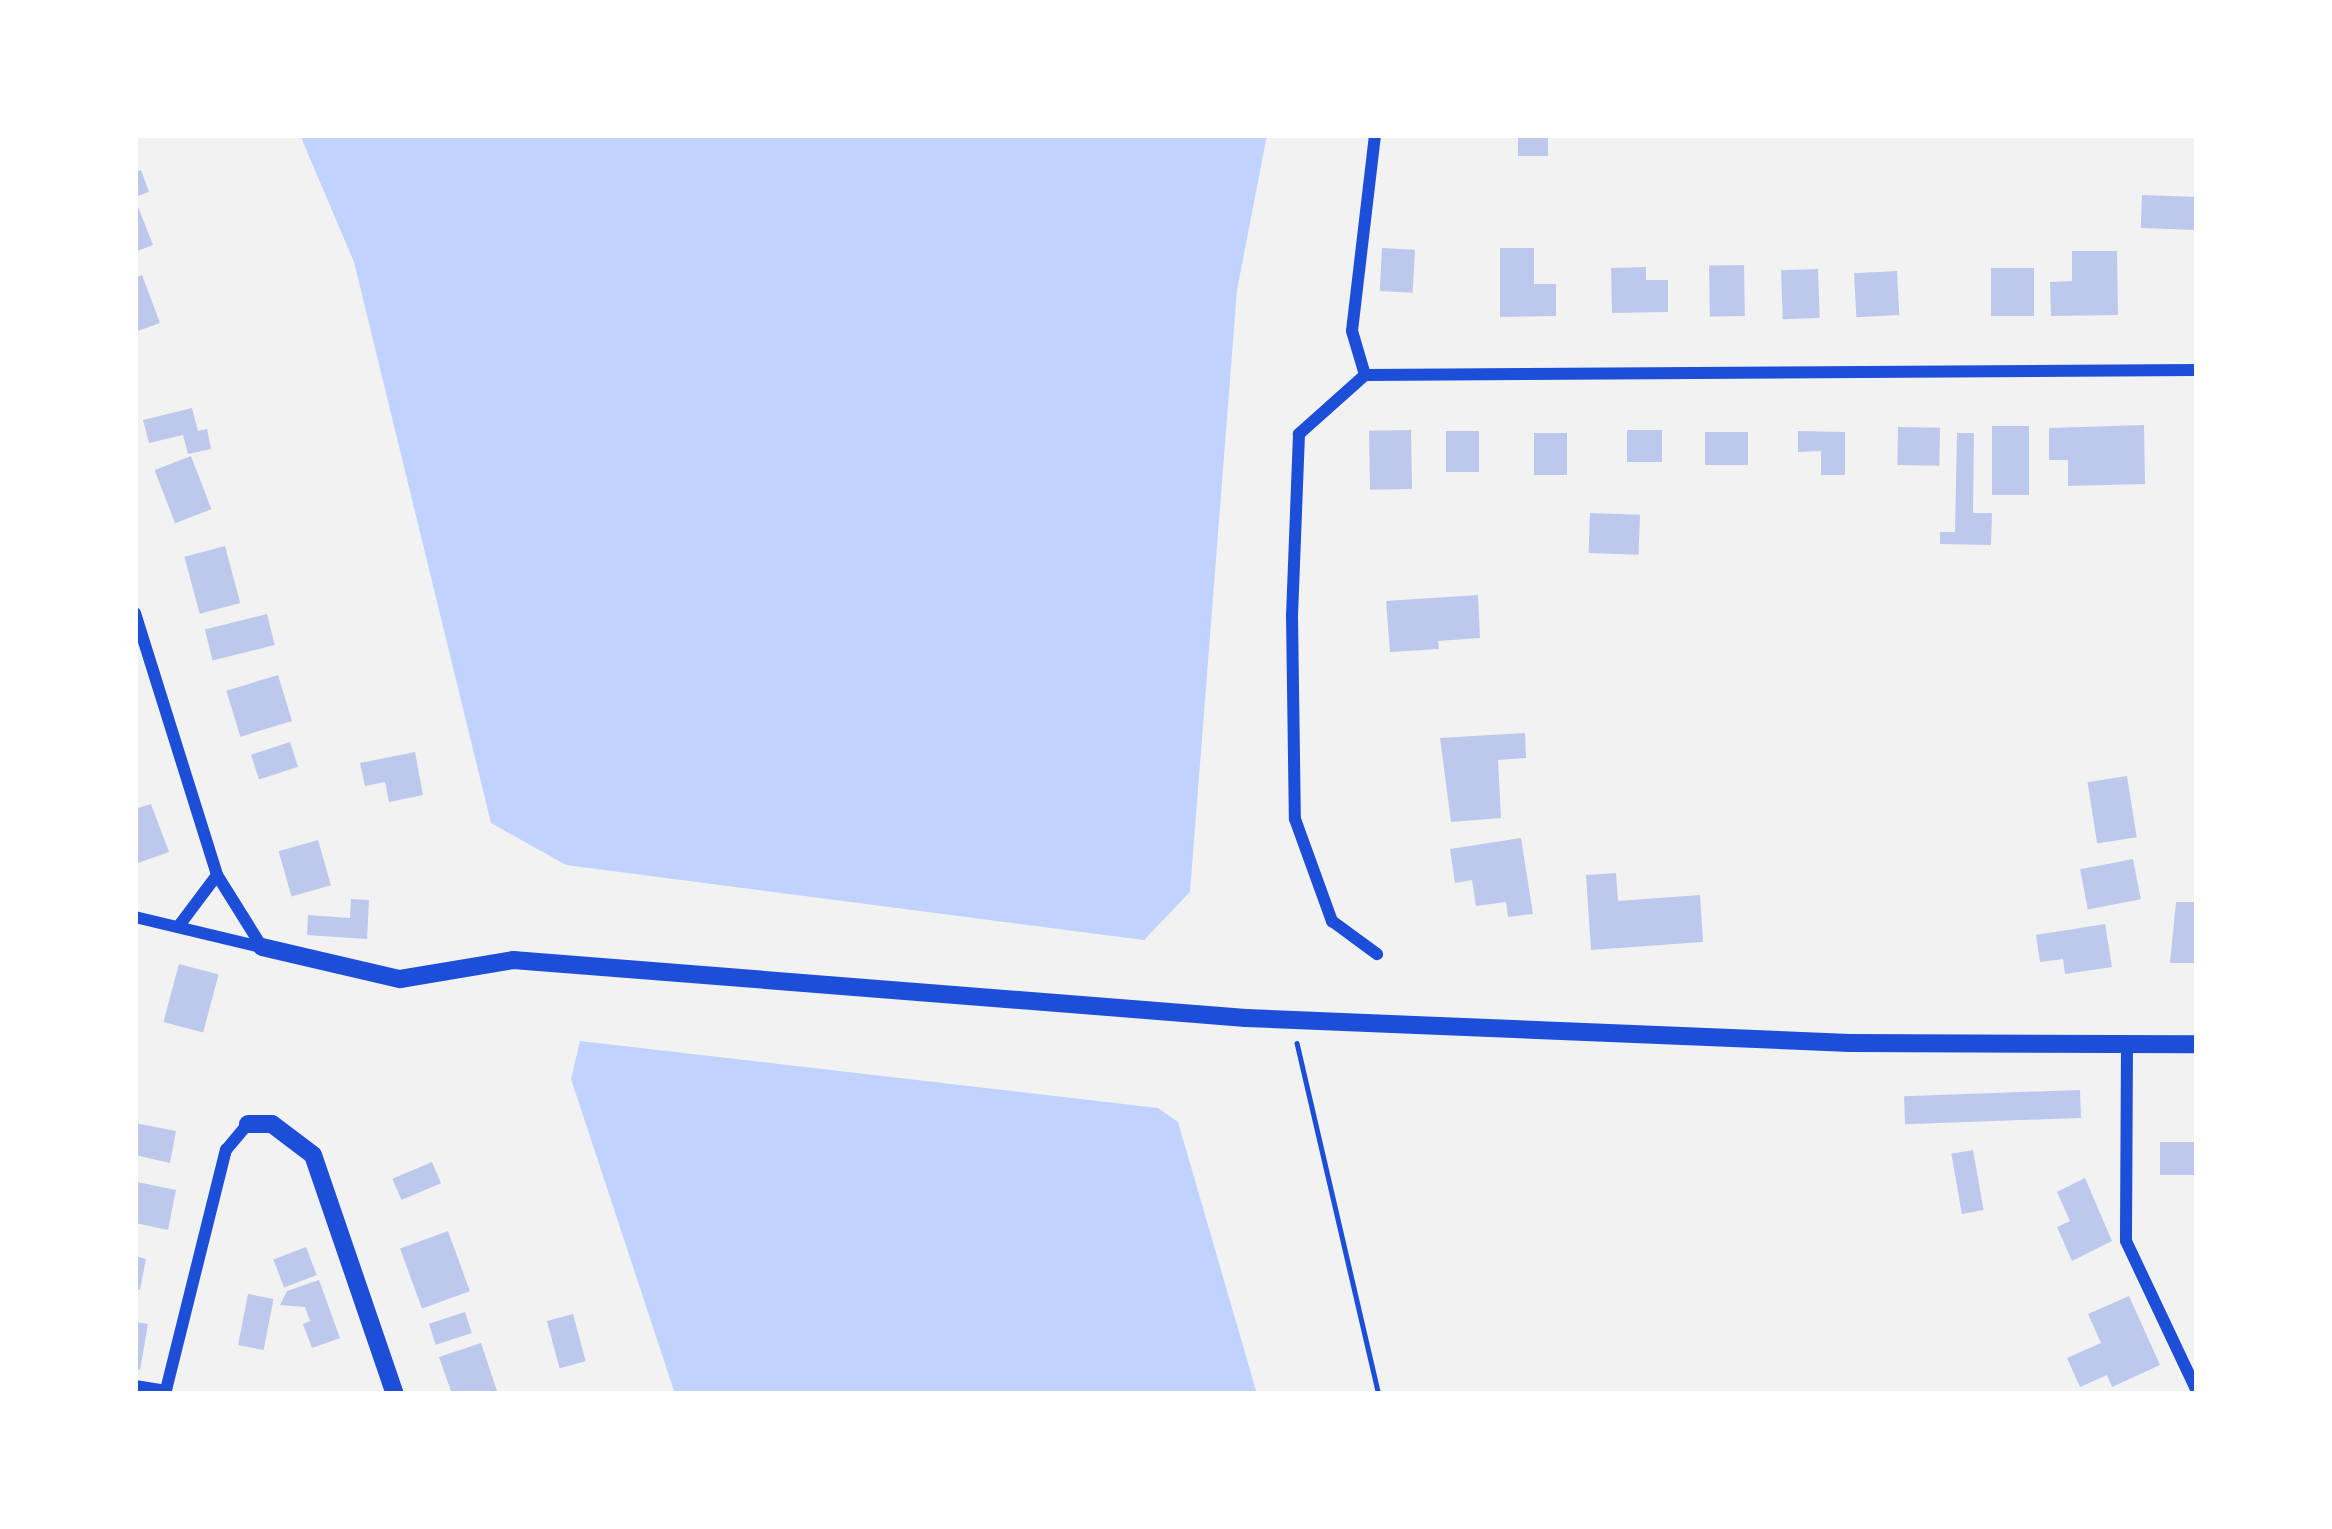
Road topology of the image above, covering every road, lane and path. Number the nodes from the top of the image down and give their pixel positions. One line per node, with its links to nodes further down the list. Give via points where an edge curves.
1 (1375, 135): 3 (street, via 1352,331)
2 (2197, 370): 3 (street)
3 (1365, 375): 9 (street, via 1299,434 1294,819 1332,921)
4 (135, 614): 5 (street)
5 (217, 875): 7 (street); 8 (street)
6 (135, 917): 7 (street)
7 (178, 927): 8 (street)
8 (262, 947): 10 (street, via 400,979 513,960)
9 (1377, 954)
10 (1292, 1020): 11 (street, via 1849,1043); 18 (path)
11 (2127, 1044): 12 (street); 15 (street, via 2126,1240)
12 (2197, 1044)
13 (248, 1124): 16 (street, via 226,1150); 17 (street, via 272,1124 313,1155)
14 (135, 1386): 16 (street)
15 (2197, 1391)
16 (165, 1393)
17 (395, 1394)
18 (1379, 1394)

